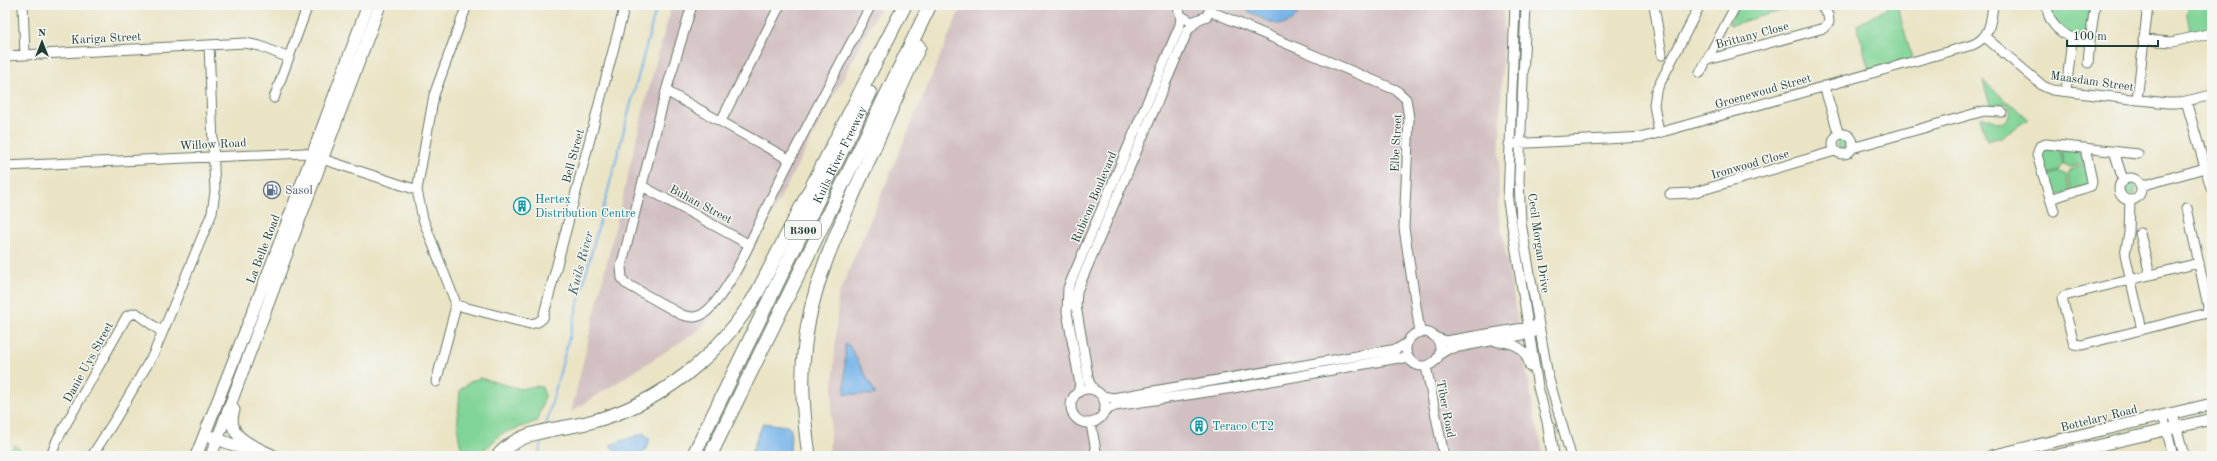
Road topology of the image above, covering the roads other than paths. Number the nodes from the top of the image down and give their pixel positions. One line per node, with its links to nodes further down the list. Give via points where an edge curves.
1 (23, 5): 36 (street)
2 (308, 5): 39 (street)
3 (368, 5): 60 (main road, La Belle Road)
4 (380, 5): 63 (main road, La Belle Road)
5 (467, 5): 71 (street, via 434,95)
6 (625, 5): 82 (street, Bell Street, via 543,318 530,324)
7 (692, 5): 44 (street)
8 (780, 5): 51 (street)
9 (872, 5): 64 (street)
10 (905, 5): 115 (highway, via 771,268 746,312 708,357 669,387 625,410 518,439)
11 (913, 5): 116 (highway, Kuils River Freeway / R300)
12 (930, 5): 117 (highway, Kuils River Freeway / R300)
13 (937, 5): 118 (highway, via 838,229 819,278 809,319 803,362 803,400)
14 (1176, 5): 27 (street)
15 (1515, 5): 55 (street, Cecil Morgan Drive)
16 (1526, 5): 54 (street, Cecil Morgan Drive)
17 (1654, 5): 28 (street)
18 (1661, 5): 28 (street)
19 (1700, 5): 52 (street, via 1656,91 1654,105)
20 (1736, 5): 40 (street, Brittany Close)
21 (1821, 5): 40 (street, Brittany Close, via 1829,19 1824,28)
22 (1993, 5): 31 (street, via 1991,23)
23 (2048, 5): 32 (street, via 2048,16 2052,23)
24 (2094, 5): 34 (street)
25 (2148, 5): 33 (street)
26 (1210, 8): 29 (street, Rubicon Boulevard, via 1203,20); 87 (street, Elbe Street, via 1396,90 1406,99 1409,118 1404,235)
27 (1181, 16): 29 (street); 97 (street, Rubicon Boulevard, via 1179,28 1068,288 1068,312 1080,384)
28 (1656, 17): 37 (street)
29 (1196, 22): 96 (street, Rubicon Boulevard, via 1188,30 1076,291 1076,306 1089,382)
30 (2212, 33): 33 (street, via 2172,42)
31 (1985, 37): 43 (street, Groenewoud Street, via 1972,45); 45 (street, Maasdam Street, via 2043,86)
32 (2072, 39): 34 (street); 45 (street)
33 (2143, 40): 48 (street)
34 (2090, 41): 41 (street)
35 (209, 45): 36 (street, Kariga Street); 39 (street, Kariga Street, via 249,44); 62 (street)
36 (25, 55): 38 (street, Kariga Street)
37 (1662, 55)
38 (5, 56)
39 (289, 58): 47 (street)
40 (1707, 60): 42 (street, Brittany Close)
41 (2088, 63)
42 (1700, 73)
43 (1824, 86): 52 (street, Groenewoud Street); 53 (street)
44 (666, 91): 51 (street); 68 (street)
45 (2066, 92): 48 (street, Maasdam Street)
46 (2212, 95): 49 (street, Maasdam Street)
47 (274, 98)
48 (2137, 100): 49 (street, Maasdam Street, via 2166,103)
49 (2186, 101): 66 (street)
50 (2002, 112): 56 (street, via 1984,111)
51 (721, 121): 64 (street)
52 (1659, 133): 54 (street, Groenewoud Street, via 1627,139)
53 (1839, 135): 56 (street, via 1848,136 1852,141); 58 (street, via 1832,142)
54 (1520, 143): 55 (street, Groenewoud Street); 83 (street, Cecil Morgan Drive, via 1521,224)
55 (1509, 144): 84 (street, Cecil Morgan Drive, via 1508,201)
56 (1852, 148): 58 (street, via 1844,154)
57 (2085, 148): 59 (street); 73 (street, via 2091,186); 73 (street, via 2046,144 2040,146 2037,155)
58 (1835, 151): 72 (street, Ironwood Close, via 1692,193)
59 (2116, 152): 61 (street); 67 (street)
60 (313, 154): 62 (street, Willow Road, via 268,153); 63 (street, Willow Road); 107 (main road, La Belle Road)
61 (2138, 154)
62 (214, 157): 65 (street, Willow Road); 86 (street, via 215,192 212,213)
63 (324, 158): 71 (street, Willow Road); 88 (main road, La Belle Road)
64 (790, 160): 78 (street)
65 (5, 166)
66 (2205, 168): 69 (street); 70 (street)
67 (2125, 179): 69 (street, via 2137,180); 74 (street, via 2119,191 2123,197)
68 (642, 186): 78 (street, Buhan Street); 78 (street, via 621,267 622,278 682,315 696,317 708,310 725,289)
69 (2141, 186): 74 (street, via 2140,194)
70 (2211, 188)
71 (417, 190): 82 (street, via 423,219 454,294)
72 (1670, 194)
73 (2050, 199): 76 (street)
74 (2130, 200): 81 (street, via 2130,233 2124,248)
75 (2187, 208): 79 (street)
76 (2054, 211)
77 (2140, 234): 80 (street)
78 (748, 244)
79 (2199, 263): 80 (street); 85 (street, via 2208,306 2207,314)
80 (2150, 275): 81 (street)
81 (2130, 279): 85 (street); 85 (street, via 2068,294 2062,299 2063,309 2072,341 2076,345)
82 (456, 305): 95 (street)
83 (1539, 328): 84 (street); 123 (street, Cecil Morgan Drive, via 1550,388)
84 (1528, 330): 89 (street, via 1446,341); 90 (street); 99 (street, Cecil Morgan Drive)
85 (2142, 330)
86 (162, 332): 109 (street, Danie Uys Street, via 136,314 127,316); 110 (street, via 154,353)
87 (1420, 332): 89 (street, via 1432,334); 91 (street)
88 (257, 337): 108 (main road, La Belle Road); 114 (main road, via 252,361 232,414 232,423 242,440)
89 (1437, 338): 92 (street, via 1440,343)
90 (1487, 342): 92 (street, via 1446,349); 99 (street, via 1510,343 1523,350)
91 (1407, 343): 93 (street); 98 (street, via 1397,349 1113,398)
92 (1440, 354): 94 (street, via 1433,363)
93 (1409, 359): 94 (street, via 1417,365); 101 (street, via 1398,358 1115,406)
94 (1426, 366): 120 (street, Tiber Road)
95 (436, 382)
96 (1094, 390): 97 (street); 98 (street)
97 (1078, 393): 104 (street, via 1071,404 1073,414 1080,422)
98 (1102, 396): 101 (street, via 1106,404)
99 (1541, 399): 105 (street, Cecil Morgan Drive)
100 (2212, 404): 102 (main road, Bottelary Road)
101 (1105, 412): 104 (street, via 1099,420)
102 (2168, 414): 106 (street); 124 (main road, Bottelary Road)
103 (2212, 419): 106 (main road)
104 (1091, 424): 119 (street)
105 (1549, 427): 121 (main road); 122 (street, Cecil Morgan Drive)
106 (2172, 429): 125 (main road); 126 (street); 127 (street)
107 (203, 438): 108 (main road); 111 (main road, La Belle Road)
108 (215, 447): 112 (main road); 113 (main road)
109 (51, 456)
110 (92, 456)
111 (196, 456)
112 (240, 456)
113 (262, 456)
114 (274, 456)
115 (498, 456)
116 (693, 456)
117 (710, 456)
118 (809, 456)
119 (1097, 456)
120 (1444, 456)
121 (1553, 456)
122 (1557, 456)
123 (1571, 456)
124 (1991, 456)
125 (2054, 456)
126 (2173, 456)
127 (2184, 456)

